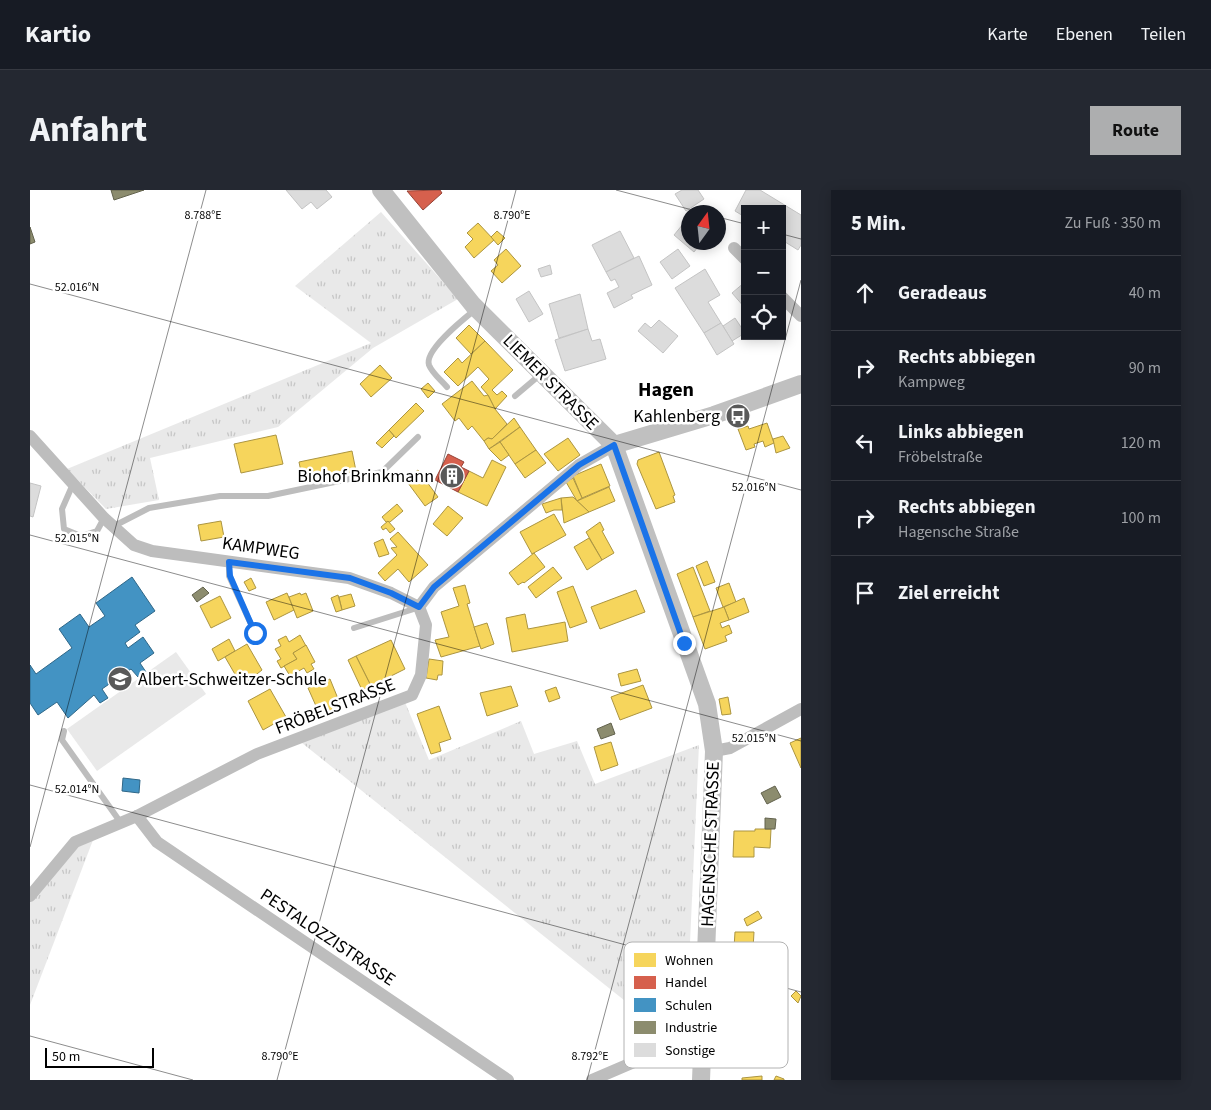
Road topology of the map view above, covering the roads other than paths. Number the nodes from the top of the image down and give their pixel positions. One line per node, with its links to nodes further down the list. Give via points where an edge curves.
1 (381, 190): 5 (street, LIEMER STRASSE)
2 (734, 248): 3 (street)
3 (741, 255)
4 (786, 301): 6 (street)
5 (477, 308): 7 (street, LIEMER STRASSE); 9 (lane, via 436,346 429,357 430,366)
6 (801, 316)
7 (542, 373): 10 (lane); 13 (street, LIEMER STRASSE)
8 (801, 384): 13 (street, LIEMER STRASSE)
9 (447, 386)
10 (515, 396)
11 (30, 436): 14 (street, KAMPWEG)
12 (418, 437): 15 (lane, via 382,472 268,496 220,496 149,508)
13 (614, 445): 17 (street, via 579,465 434,587); 22 (street, HAGENSCHE STRASSE, via 707,704)
14 (72, 484): 15 (street, KAMPWEG); 15 (lane, via 62,509 64,529 80,536)
15 (109, 522): 16 (street, KAMPWEG, via 134,544 152,551)
16 (229, 562): 17 (street, KAMPWEG, via 350,578); 19 (lane, via 230,576)
17 (419, 607): 18 (lane); 23 (street, FRÖBELSTRASSE, via 426,625 420,675 412,695 257,754)
18 (354, 628)
19 (255, 633)
20 (800, 708): 22 (street, via 730,748)
21 (64, 731): 24 (lane, via 62,740)
22 (714, 751): 26 (street, HAGENSCHE STRASSE)
23 (136, 816): 24 (street, FRÖBELSTRASSE); 28 (street, PESTALOZZISTRASSE, via 157,842)
24 (121, 822): 25 (street, FRÖBELSTRASSE, via 75,842)
25 (30, 896)
26 (706, 942)
27 (624, 1066): 29 (street)
28 (508, 1080)
29 (592, 1080)

